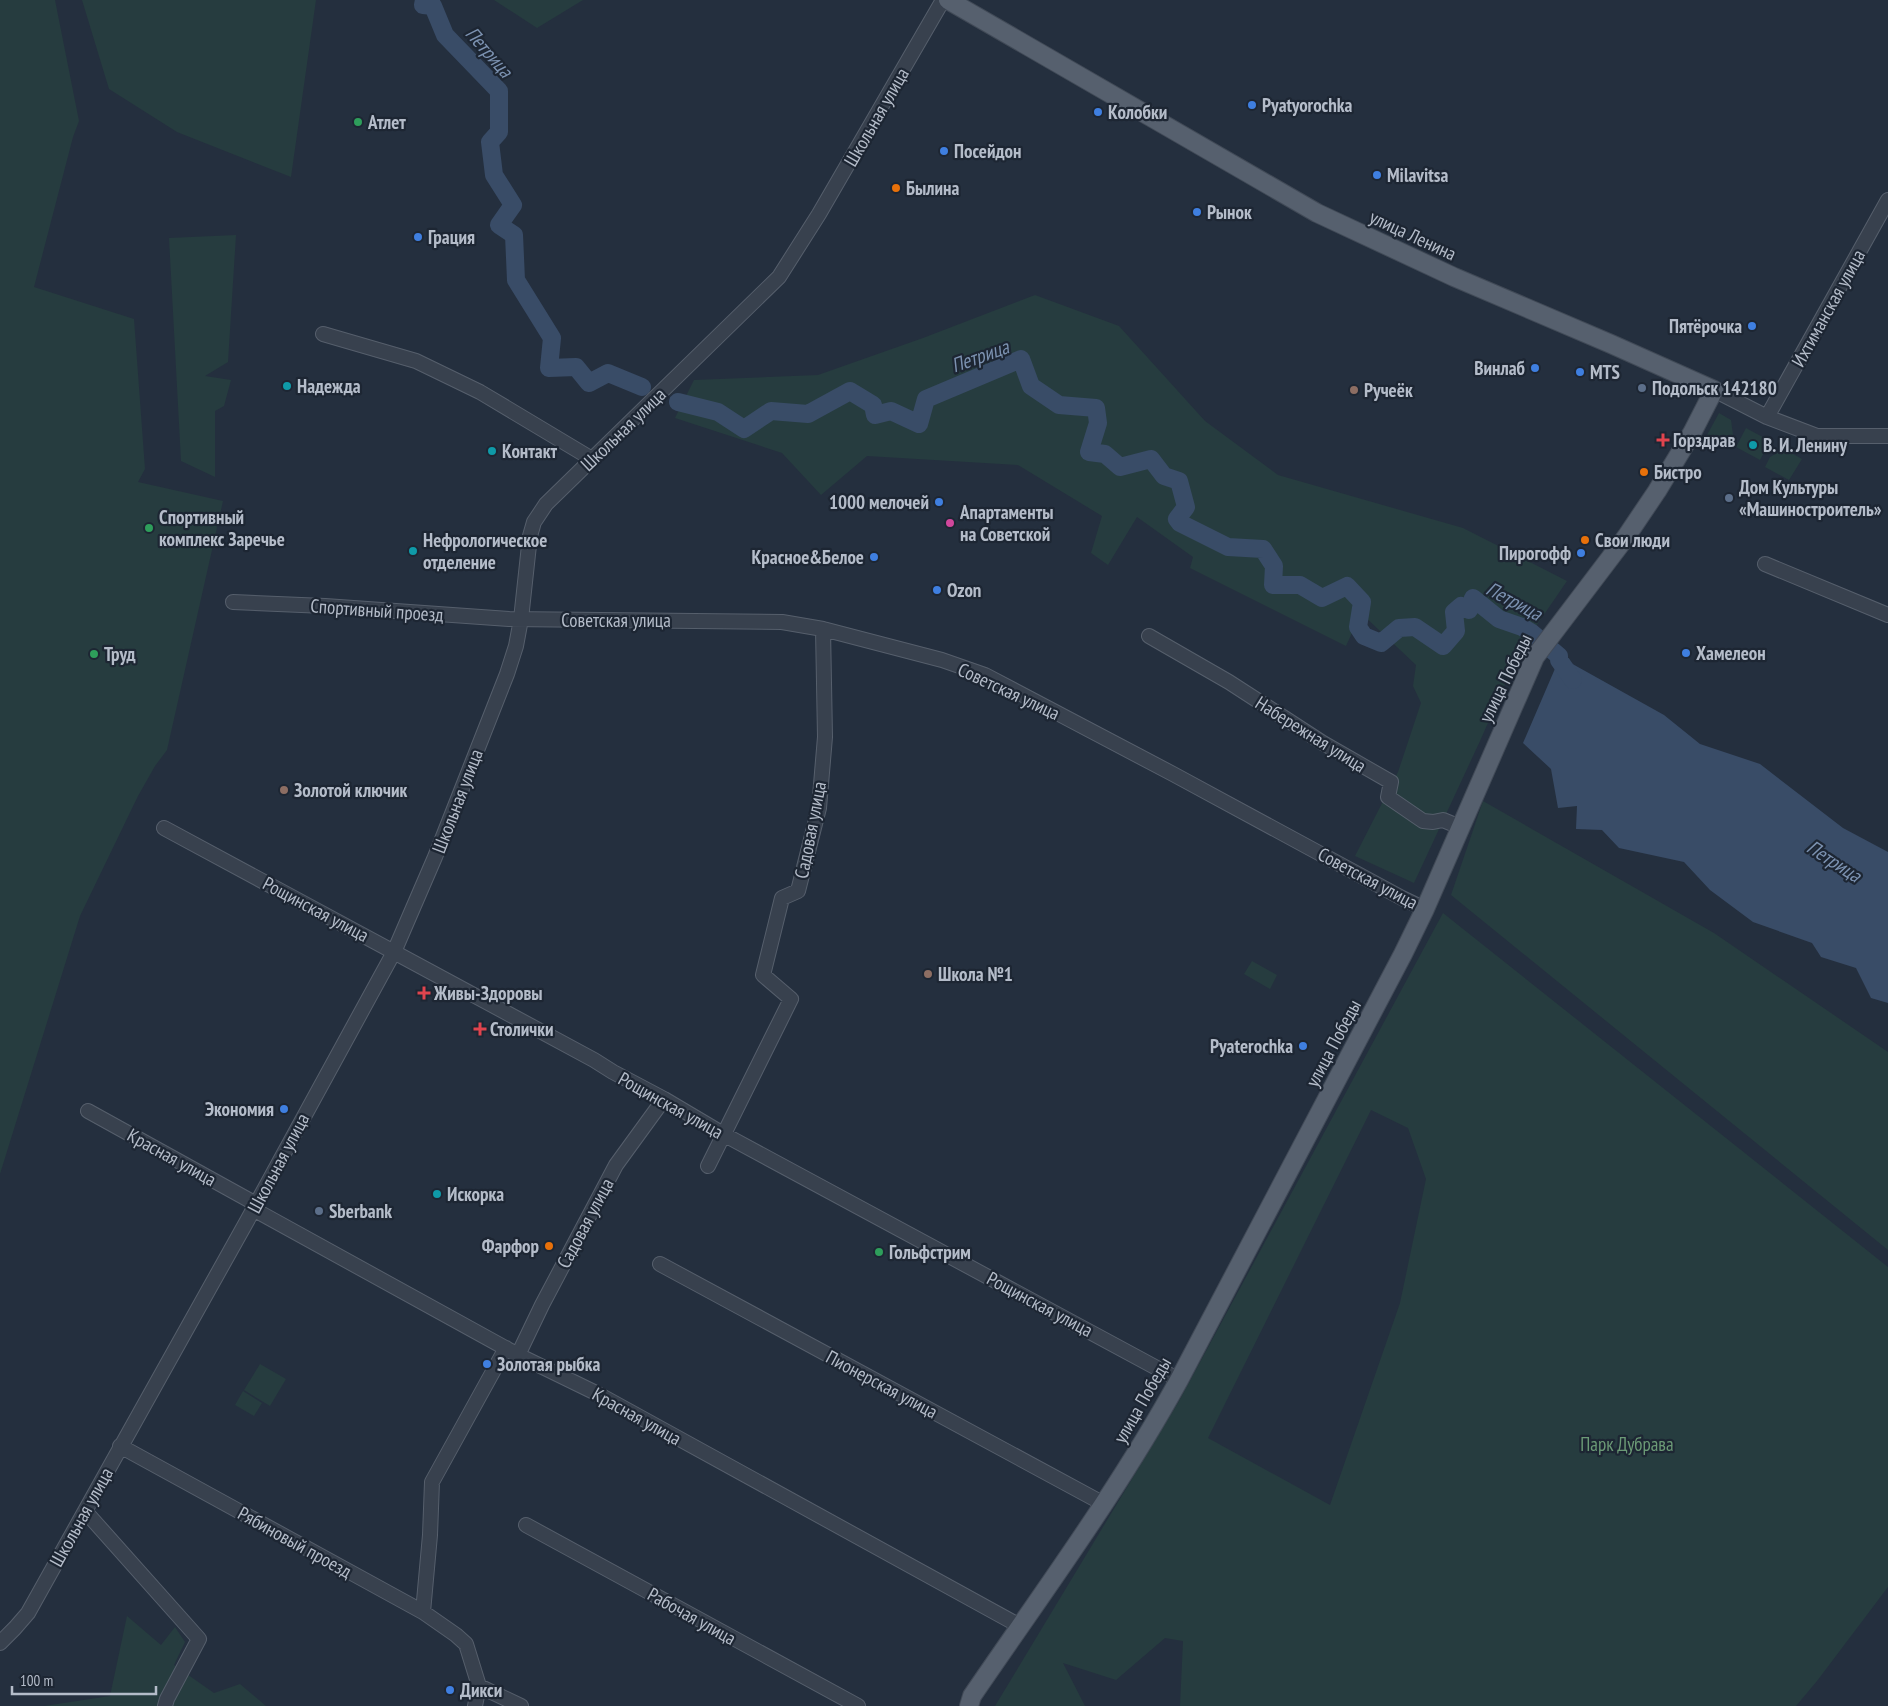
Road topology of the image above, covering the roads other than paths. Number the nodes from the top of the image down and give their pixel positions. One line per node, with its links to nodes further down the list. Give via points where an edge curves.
1 (943, 0): 8 (street, Школьная улица, via 779,277)
2 (948, 0): 5 (main road, улица Ленина, via 1317,213 1454,277)
3 (1888, 200): 6 (street, Ихтиманская улица)
4 (323, 334): 8 (street, via 416,361 480,392)
5 (1714, 390): 6 (street, улица Ленина); 15 (main road, улица Победы, via 1652,499 1535,657)
6 (1767, 417): 7 (street, улица Ленина, via 1816,436)
7 (1888, 436)
8 (592, 459): 12 (street, Школьная улица, via 546,504 534,522)
9 (1765, 564): 11 (street)
10 (233, 602): 12 (street, Спортивный проезд)
11 (1888, 615)
12 (521, 620): 13 (street, Советская улица, via 782,622); 18 (street, Школьная улица, via 507,674)
13 (823, 629): 17 (street, Советская улица, via 942,660 985,675); 21 (street, Садовая улица, via 826,737 819,808 798,891 782,898 763,975 791,999)
14 (1149, 636): 15 (street, Набережная улица, via 1391,782 1388,797 1423,821 1443,820)
15 (1460, 827): 17 (main road, улица Победы)
16 (164, 828): 18 (street, Рощинская улица)
17 (1425, 909): 26 (main road, улица Победы, via 1353,1053)
18 (394, 952): 19 (street, Рощинская улица); 23 (street, Школьная улица)
19 (664, 1099): 21 (street, Рощинская улица); 25 (street, Садовая улица, via 616,1164 542,1305)
20 (88, 1111): 23 (street, Красная улица)
21 (723, 1134): 22 (street, Садовая улица); 26 (street, Рощинская улица)
22 (708, 1166)
23 (254, 1206): 25 (street, Красная улица); 27 (street, Школьная улица)
24 (660, 1264): 28 (street, Пионерская улица)
25 (512, 1352): 31 (street, Садовая улица, via 432,1482); 32 (street, Красная улица, via 596,1393)
26 (1179, 1380): 28 (main road, улица Победы)
27 (120, 1446): 29 (street, Школьная улица); 31 (street, Рябиновый проезд)
28 (1104, 1504): 32 (main road, улица Победы)
29 (85, 1511): 33 (street, Школьная улица, via 28,1612); 35 (street, via 198,1639)
30 (526, 1525): 38 (street, Рабочая улица)
31 (423, 1612): 34 (street, Рябиновый проезд, via 466,1644)
32 (1020, 1626): 39 (main road, улица Победы, via 972,1696)
33 (0, 1643)
34 (479, 1686): 36 (street); 37 (street)
35 (165, 1706)
36 (475, 1706)
37 (521, 1706)
38 (858, 1706)
39 (969, 1706)

